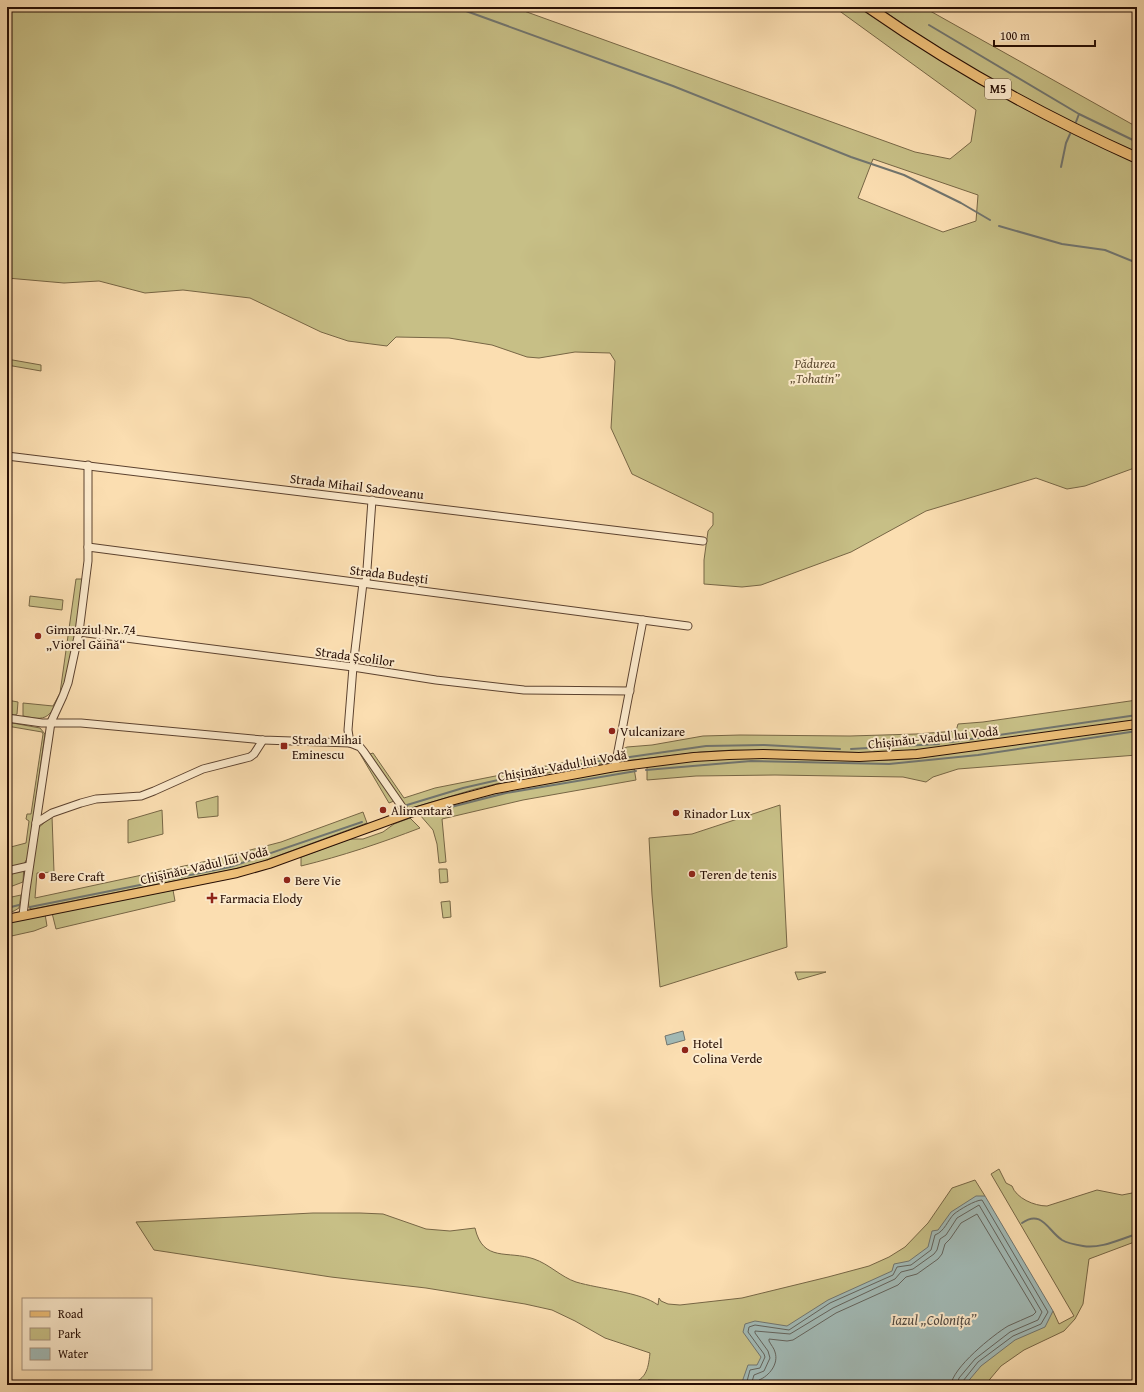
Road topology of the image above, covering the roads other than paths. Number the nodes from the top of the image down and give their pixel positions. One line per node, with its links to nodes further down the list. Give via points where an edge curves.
1 (868, 7): 2 (highway, M5, via 908,35 1000,90)
2 (1137, 158)
3 (7, 456): 4 (street, Strada Mihail Sadoveanu)
4 (88, 465): 5 (street, Strada Mihail Sadoveanu); 7 (street)
5 (372, 500): 6 (street, Strada Mihail Sadoveanu); 8 (street)
6 (703, 541)
7 (88, 546): 8 (street, Strada Budești); 11 (street)
8 (365, 583): 9 (street, Strada Budești); 12 (street)
9 (643, 620): 10 (street, Strada Budești); 13 (street)
10 (688, 626)
11 (79, 632): 12 (street, Strada Școlilor); 15 (street, via 64,696)
12 (353, 667): 13 (street, Strada Școlilor, via 524,690); 18 (street, via 348,730)
13 (630, 691): 19 (street)
14 (7, 718): 15 (street)
15 (51, 722): 17 (street); 21 (street)
16 (1137, 724): 19 (main road, Chișinău-Vadul lui Vodă, via 917,754 859,757 729,755)
17 (263, 740): 18 (street); 21 (street, via 250,757 203,769 141,796 101,798 81,803)
18 (350, 743): 20 (street, via 360,747)
19 (615, 767): 20 (main road, Chișinău-Vadul lui Vodă, via 496,789)
20 (407, 814): 24 (main road, Chișinău-Vadul lui Vodă, via 238,872)
21 (36, 823): 22 (street)
22 (29, 866): 23 (street); 24 (street)
23 (7, 871)
24 (23, 915): 25 (main road, Chișinău-Vadul lui Vodă)
25 (7, 919)

